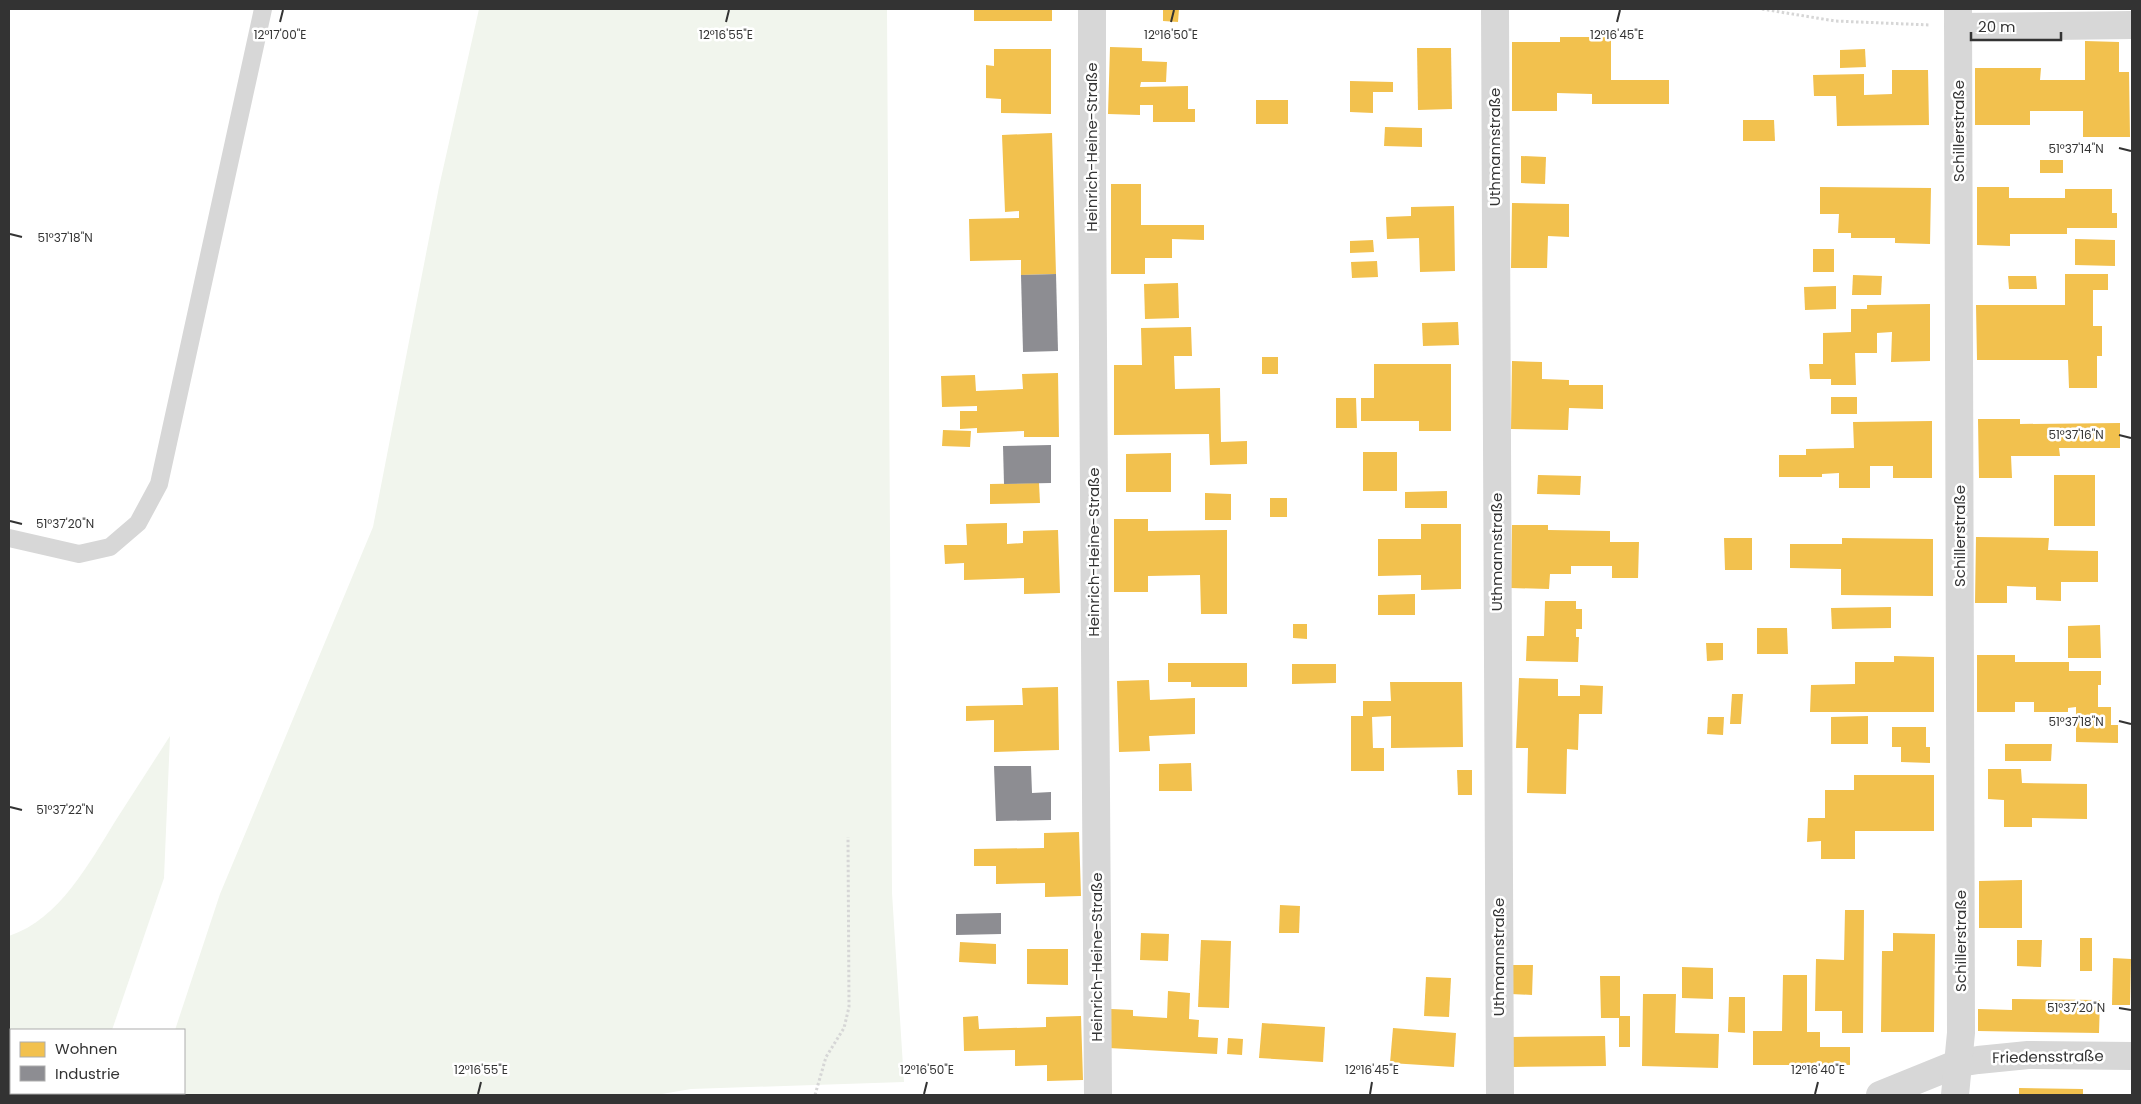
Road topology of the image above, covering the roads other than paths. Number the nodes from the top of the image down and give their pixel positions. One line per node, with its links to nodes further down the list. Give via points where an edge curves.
1 (263, 9): 6 (lane, via 159,484 138,523 110,547 78,554)
2 (1092, 9): 9 (street, Heinrich-Heine-Straße)
3 (1494, 9): 10 (street, Uthmannstraße)
4 (1958, 18): 5 (street); 8 (street, Schillerstraße)
5 (2132, 25)
6 (9, 538)
7 (2132, 1056): 8 (street, Friedensstraße, via 2002,1056)
8 (1959, 1063): 11 (street, Friedensstraße); 12 (street, Schillerstraße)
9 (1098, 1095)
10 (1500, 1095)
11 (1880, 1095)
12 (1955, 1095)

